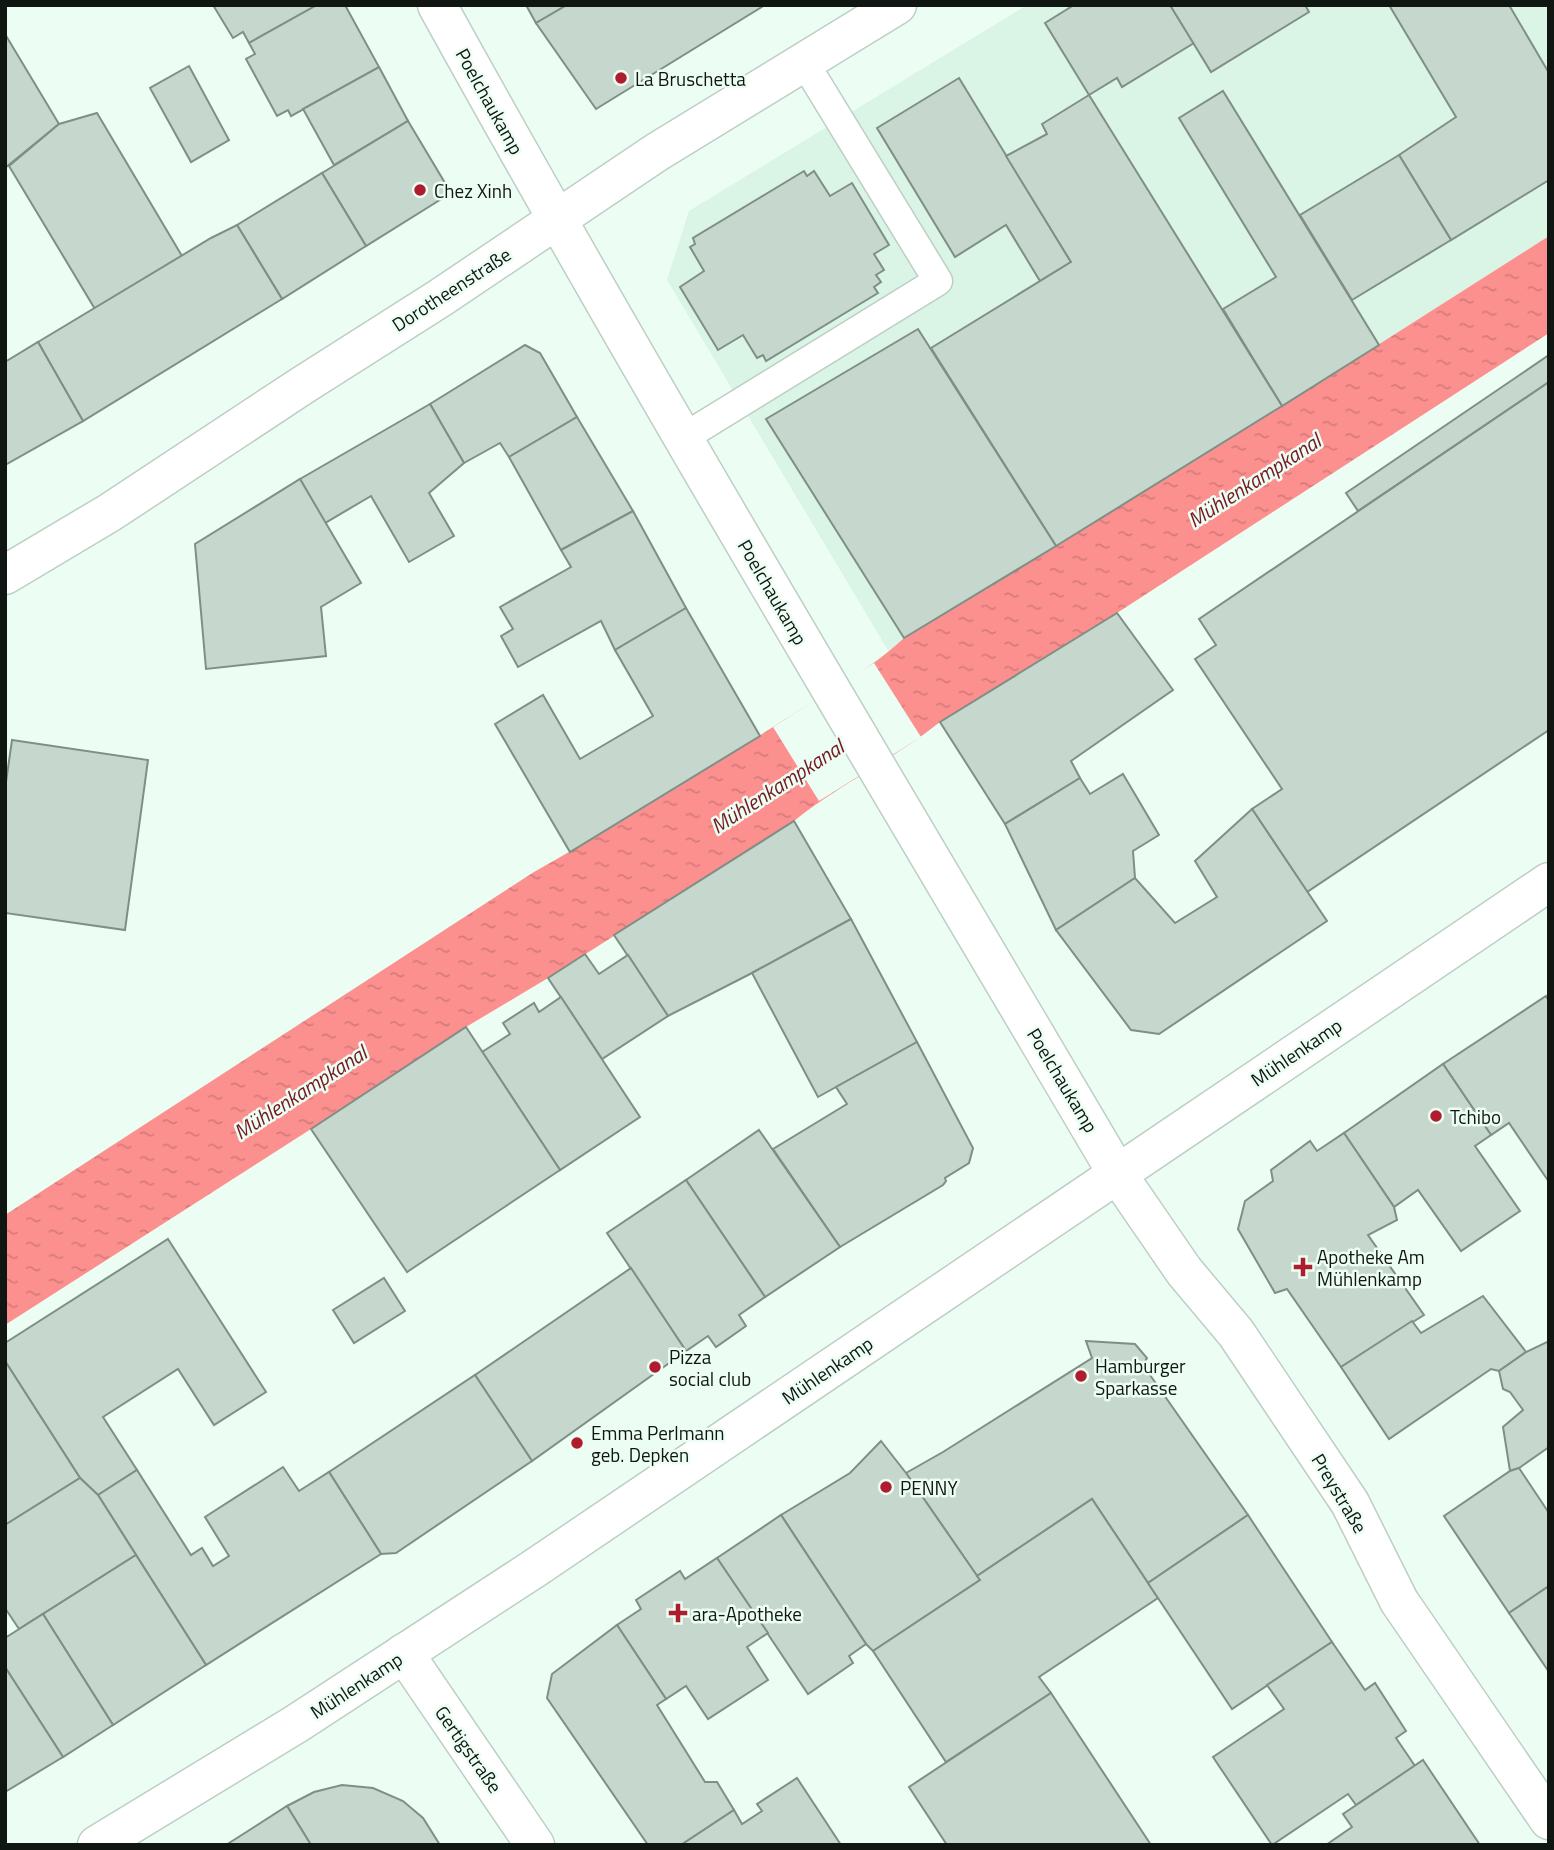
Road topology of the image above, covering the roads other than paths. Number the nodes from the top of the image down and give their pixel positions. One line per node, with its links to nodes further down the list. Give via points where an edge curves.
1 (437, 5): 4 (street, Poelchaukamp)
2 (897, 5): 3 (street, Dorotheenstraße)
3 (804, 62): 4 (street, Dorotheenstraße); 5 (lane, via 938,281)
4 (557, 219): 5 (street, Poelchaukamp); 6 (street, Dorotheenstraße, via 109,513)
5 (683, 439): 8 (street, Poelchaukamp)
6 (5, 575)
7 (1549, 882): 8 (street, Mühlenkamp)
8 (1118, 1175): 9 (street, Mühlenkamp); 10 (street, Preystraße, via 1184,1271 1236,1333 1350,1503 1399,1601)
9 (404, 1653): 11 (street, Mühlenkamp); 12 (street, Gertigstraße)
10 (1549, 1820)
11 (97, 1845)
12 (536, 1845)

